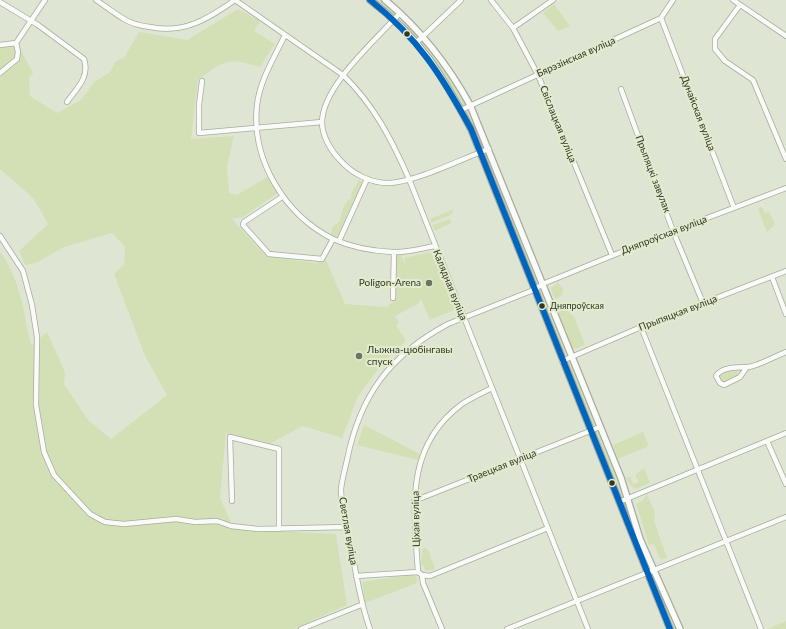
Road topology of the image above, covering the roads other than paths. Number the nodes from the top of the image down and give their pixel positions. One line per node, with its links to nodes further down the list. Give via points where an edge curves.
1 (45, 0): 16 (street)
2 (96, 0): 3 (street, via 125,20 155,28 178,29 208,19)
3 (235, 0): 18 (street, Калядная вуліца)
4 (370, 0): 15 (street)
5 (385, 0): 13 (street)
6 (461, 0): 19 (street)
7 (491, 0): 17 (street, Свіслацкая вуліца)
8 (553, 0): 17 (street)
9 (673, 0): 14 (street)
10 (733, 0): 12 (street)
11 (0, 2): 16 (street)
12 (740, 5): 20 (street); 36 (street, via 715,39 715,49 725,61 753,80)
13 (400, 13): 15 (street); 19 (street)
14 (661, 18): 26 (street, Бярэзінская вуліца); 41 (street, Дунайская вуліца)
15 (394, 19): 21 (street); 25 (street)
16 (30, 22): 22 (street); 29 (street, via 84,59 86,75)
17 (513, 28): 26 (street, Свіслацкая вуліца)
18 (285, 35): 25 (street, Калядная вуліца); 33 (street, via 264,77 257,104)
19 (423, 36): 21 (street); 30 (street, via 444,62)
20 (786, 36)
21 (417, 42): 31 (street, via 442,76)
22 (16, 43): 23 (street); 24 (street, via 17,59)
23 (0, 45)
24 (0, 73)
25 (343, 75): 32 (street, via 330,94); 38 (street, Калядная вуліца, via 374,110)
26 (538, 75): 30 (street, Бярэзінская вуліца); 48 (street, Свіслацкая вуліца)
27 (202, 81): 33 (street, via 199,133)
28 (621, 89): 42 (street, Прыпяцкі завулак)
29 (67, 102)
30 (470, 105): 31 (street, Бярэзінская вуліца); 34 (street)
31 (461, 110): 35 (street)
32 (322, 122): 33 (street); 37 (street, via 334,154 344,165)
33 (256, 128): 40 (street, via 261,153)
34 (488, 149): 35 (street); 51 (street)
35 (480, 152): 38 (street); 52 (street)
36 (786, 159)
37 (367, 179): 38 (street, via 382,183); 45 (street)
38 (409, 179): 46 (street, Калядная вуліца)
39 (786, 188): 41 (street, Дняпроўская вуліца)
40 (282, 197): 44 (street, via 318,231); 44 (street, via 244,222 244,227 269,254 322,259)
41 (734, 208): 42 (street, Дняпроўская вуліца)
42 (673, 231): 48 (street, Дняпроўская вуліца); 54 (street, Прыпяцкі завулак)
43 (0, 236): 77 (street, via 23,271 32,305 37,337 36,405 44,452 54,475 72,496 97,519 105,522 124,524 176,520)
44 (333, 239): 45 (street)
45 (338, 241): 47 (street)
46 (434, 246): 47 (street); 56 (street, Калядная вуліца)
47 (394, 252): 53 (street)
48 (612, 255): 51 (street, Дняпроўская вуліца)
49 (786, 271): 50 (street, Прыпяцкая вуліца)
50 (772, 277): 54 (street, Прыпяцкая вуліца); 55 (street)
51 (542, 285): 52 (street, Дняпроўская вуліца); 59 (street)
52 (534, 289): 56 (street, Светлая вуліца); 60 (street)
53 (393, 298)
54 (703, 303): 57 (street, Прыпяцкая вуліца)
55 (786, 314)
56 (463, 318): 62 (street, Калядная вуліца); 75 (street, Светлая вуліца, via 436,330 401,356 389,368 364,405 350,446 341,490)
57 (641, 327): 59 (street, Прыпяцкая вуліца); 68 (street)
58 (786, 352): 61 (street)
59 (571, 356): 60 (street, Прыпяцкая вуліца); 63 (street)
60 (562, 361): 64 (street)
61 (747, 367): 61 (street, via 735,367 719,372 717,380 724,385 736,380)
62 (492, 388): 67 (street, Калядная вуліца); 71 (street, Ціхая вуліца, via 462,404 437,428 416,475)
63 (600, 426): 64 (street, Траецкая вуліца); 70 (street)
64 (590, 430): 67 (street, Траецкая вуліца); 73 (street)
65 (786, 433): 66 (street)
66 (767, 441): 68 (street); 69 (street)
67 (521, 459): 71 (street, Траецкая вуліца); 76 (street, Калядная вуліца)
68 (697, 469): 70 (street); 78 (street)
69 (786, 484)
70 (628, 498): 73 (street); 79 (street, via 640,539)
71 (414, 500): 80 (street, Ціхая вуліца)
72 (232, 501): 77 (street, via 230,437 279,449)
73 (619, 502): 81 (street)
74 (786, 517): 78 (street)
75 (347, 527): 77 (street); 82 (street, Светлая вуліца)
76 (548, 528): 80 (street, via 430,576); 83 (street, Калядная вуліца)
77 (279, 529)
78 (726, 542): 79 (street); 92 (street)
79 (654, 570): 81 (street); 91 (street)
80 (420, 573): 82 (street); 87 (street, Ціхая вуліца)
81 (648, 573): 83 (street); 90 (street)
82 (356, 576): 84 (street, Светлая вуліца)
83 (577, 601): 88 (street); 89 (street, Калядная вуліца)
84 (361, 605): 85 (street); 86 (street, Светлая вуліца)
85 (301, 629)
86 (370, 629)
87 (442, 629)
88 (508, 629)
89 (588, 629)
90 (670, 629)
91 (680, 629)
92 (761, 629)

